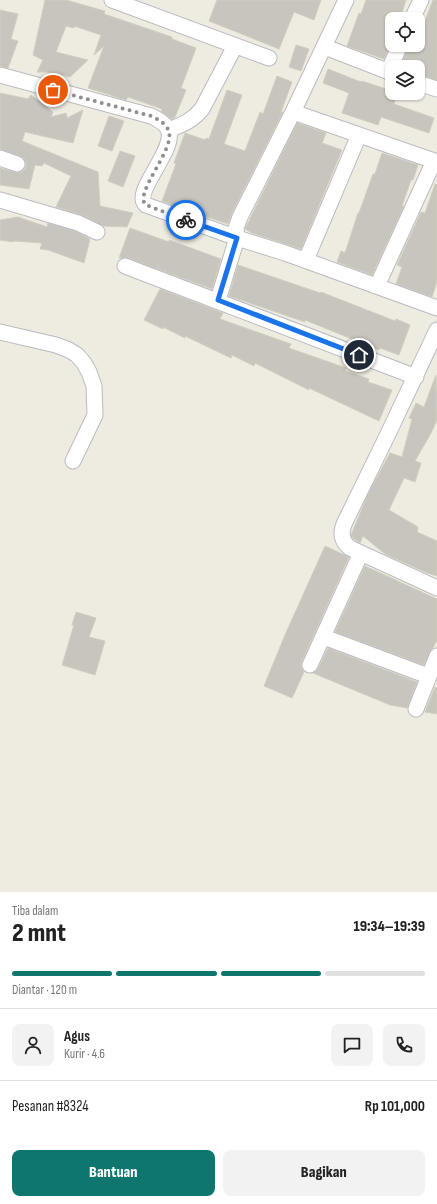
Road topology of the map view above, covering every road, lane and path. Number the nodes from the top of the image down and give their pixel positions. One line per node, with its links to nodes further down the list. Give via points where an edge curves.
1 (112, 0): 5 (street)
2 (346, 0): 6 (street)
3 (421, 0): 4 (street)
4 (415, 12)
5 (235, 46): 7 (street); 13 (street, via 202,109 192,120)
6 (325, 47): 8 (street); 12 (street)
7 (269, 58)
8 (385, 70)
9 (0, 75): 13 (street, via 151,116)
10 (425, 85): 11 (street)
11 (437, 89)
12 (293, 112): 14 (street); 20 (street, via 240,217 236,228)
13 (168, 130): 20 (street, via 168,145 145,192 144,203)
14 (360, 135): 16 (street); 21 (street)
15 (0, 158): 17 (street)
16 (436, 162): 23 (street)
17 (17, 164)
18 (0, 200): 19 (street, via 78,223)
19 (97, 232)
20 (237, 238): 21 (street); 24 (street)
21 (306, 260): 23 (street)
22 (125, 266): 24 (street)
23 (377, 286): 25 (street)
24 (218, 300): 28 (street)
25 (437, 308)
26 (437, 330): 28 (street)
27 (0, 332): 29 (street, via 56,345 69,350 84,363 94,386 96,415)
28 (416, 377): 30 (street, via 342,528 342,540 345,544)
29 (73, 461)
30 (361, 553): 31 (street); 32 (street)
31 (437, 588)
32 (324, 637): 34 (street); 35 (street)
33 (437, 656): 35 (street)
34 (310, 665)
35 (428, 676): 36 (street)
36 (416, 709)

